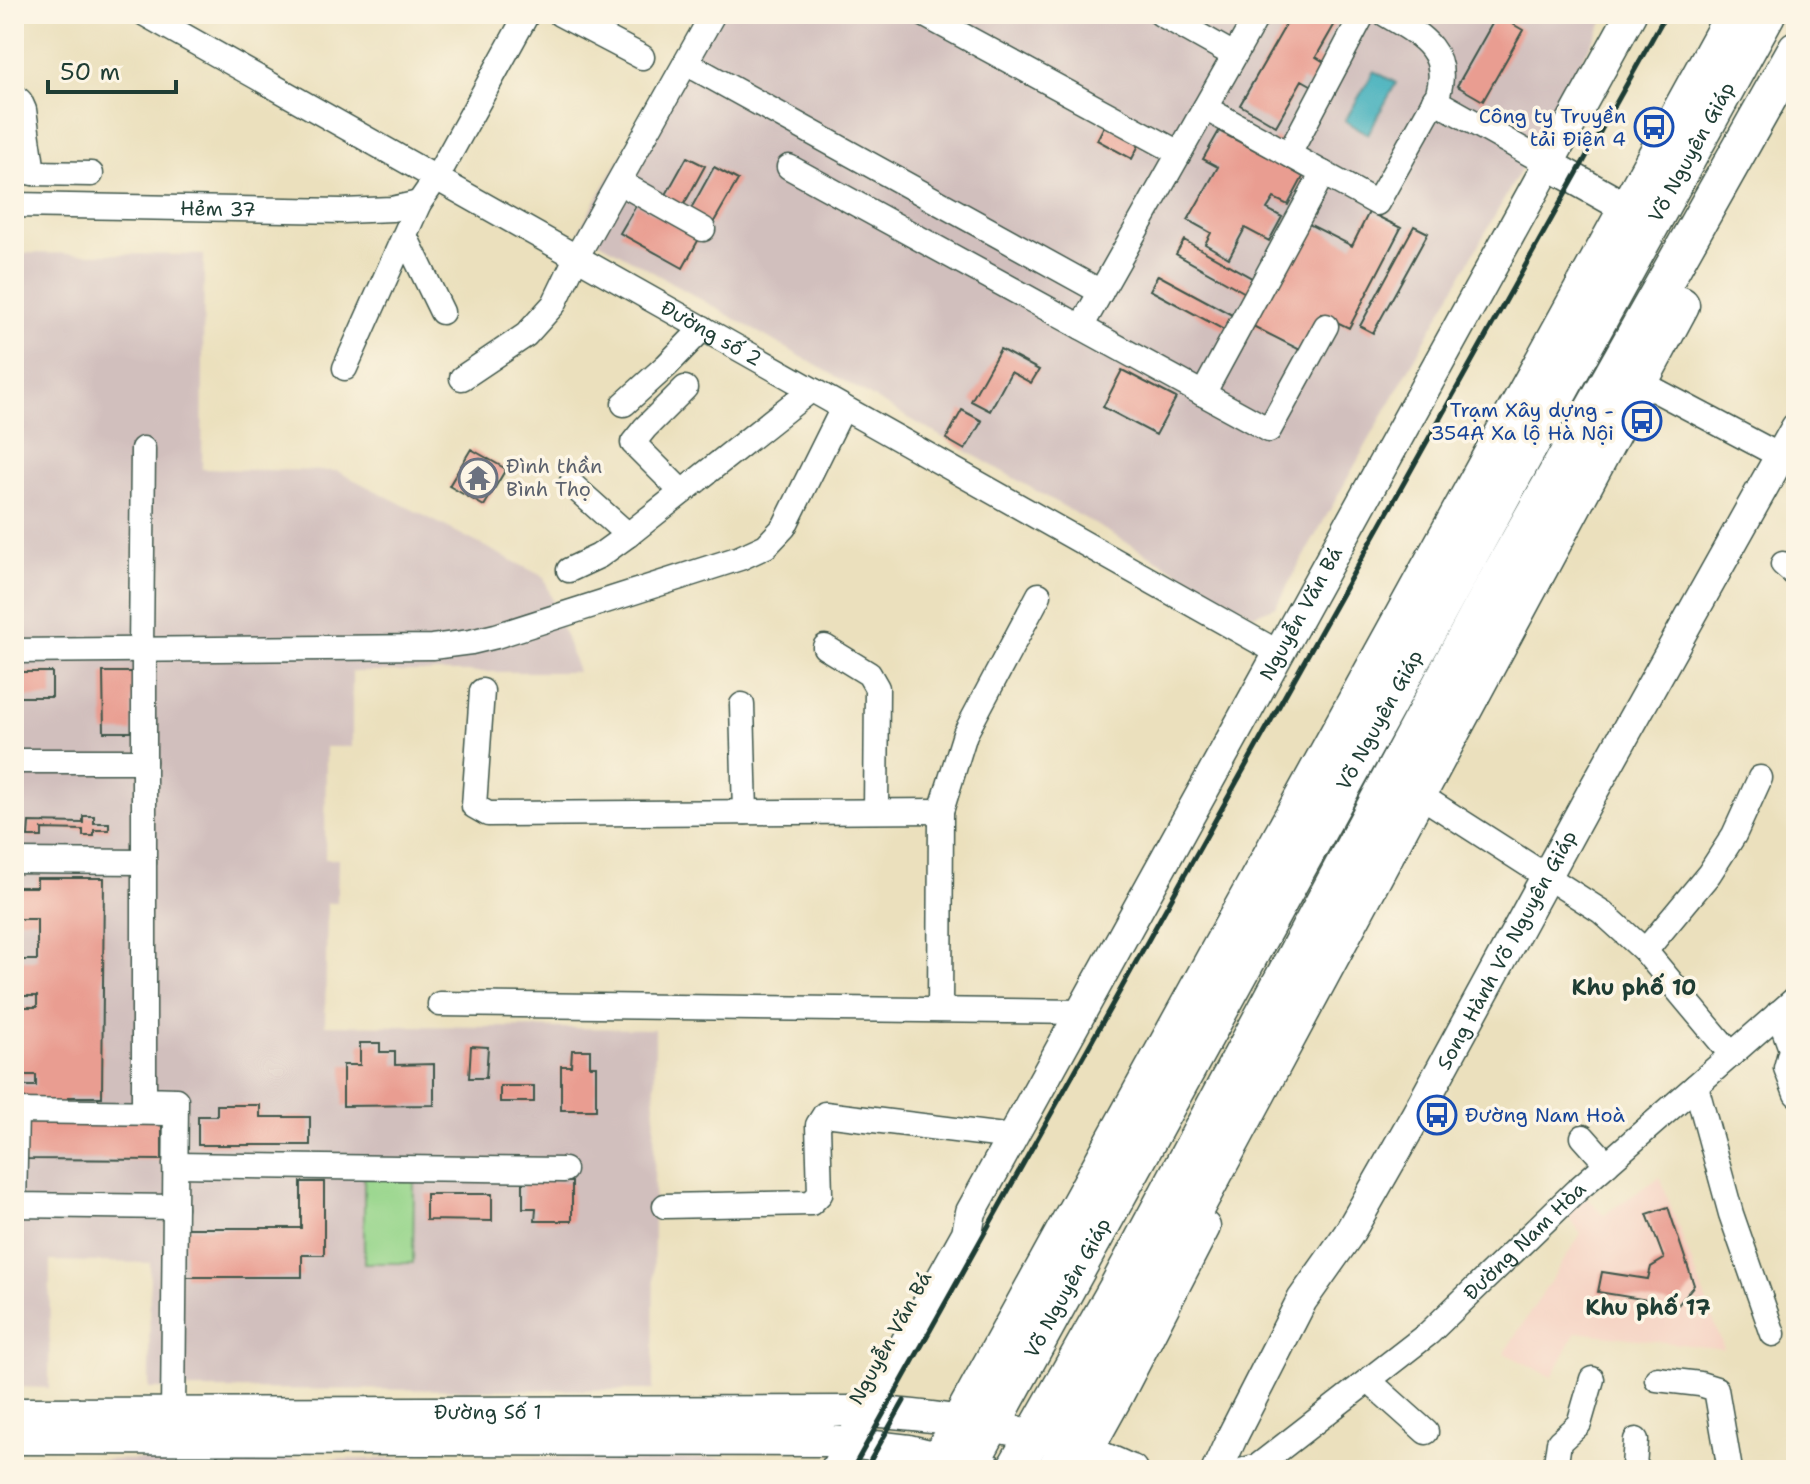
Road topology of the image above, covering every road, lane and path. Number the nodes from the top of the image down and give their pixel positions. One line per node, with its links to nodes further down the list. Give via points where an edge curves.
1 (145, 14): 13 (street, Đường số 2)
2 (527, 14): 29 (street)
3 (560, 14): 16 (street)
4 (713, 14): 17 (street)
5 (923, 14): 22 (street)
6 (1161, 14): 15 (street)
7 (1258, 14): 15 (street)
8 (1363, 14): 23 (street)
9 (1385, 14): 20 (street, via 1422,36 1434,50 1441,77)
10 (1631, 14): 24 (main road, Nguyễn Văn Bá)
11 (1734, 14): 33 (highway, Võ Nguyên Giáp)
12 (1767, 14): 33 (highway, Võ Nguyên Giáp)
13 (181, 23): 29 (street, Đường số 2)
14 (1796, 49): 93 (highway, Võ Nguyên Giáp, via 1490,592)
15 (1234, 55): 21 (street)
16 (642, 57)
17 (686, 63): 30 (street); 37 (street)
18 (14, 96): 26 (street, via 24,110)
19 (1796, 97): 44 (highway)
20 (1434, 100): 24 (street); 27 (street, via 1377,203)
21 (1205, 108): 22 (street); 23 (street)
22 (1179, 153): 37 (street)
23 (1289, 154): 27 (street)
24 (1548, 164): 33 (main road); 61 (main road, Nguyễn Văn Bá)
25 (789, 167): 40 (street)
26 (24, 171): 28 (street)
27 (1323, 173): 47 (street)
28 (91, 174)
29 (437, 177): 31 (street); 36 (street, Đường số 2)
30 (619, 182): 34 (street); 36 (street)
31 (419, 203): 32 (street, Hẻm 37, via 343,211); 35 (street)
32 (14, 205)
33 (1640, 215): 101 (highway, Võ Nguyên Giáp)
34 (703, 229)
35 (405, 236): 38 (street); 42 (street)
36 (577, 256): 41 (street, Đường số 2); 43 (street, via 546,315)
37 (1101, 292): 40 (street)
38 (442, 312)
39 (1326, 326): 47 (street, via 1269,430)
40 (1081, 327): 47 (street)
41 (703, 328): 46 (street, Đường số 2); 48 (street)
42 (345, 368)
43 (462, 378)
44 (1638, 381): 52 (street); 67 (highway)
45 (685, 388): 54 (street, via 633,443)
46 (814, 391): 49 (street, Đường số 2); 54 (street)
47 (1203, 394)
48 (624, 404)
49 (843, 408): 59 (street, via 784,527 766,546 740,558 471,642); 61 (street, Đường số 2)
50 (1796, 428): 52 (main road, Song Hành Võ Nguyên Giáp)
51 (143, 449): 59 (street)
52 (1780, 456): 73 (main road, Song Hành Võ Nguyên Giáp)
53 (571, 484): 55 (street)
54 (682, 492): 55 (street)
55 (628, 535): 56 (street)
56 (569, 570)
57 (1039, 595): 69 (street, via 965,734)
58 (825, 647): 68 (street, via 869,674 877,688)
59 (142, 650): 60 (street); 65 (street)
60 (14, 651)
61 (1279, 653): 78 (main road, Nguyễn Văn Bá)
62 (482, 691): 70 (street, via 474,806 488,814)
63 (742, 705): 70 (street)
64 (14, 761): 65 (street)
65 (144, 761): 72 (street)
66 (1760, 778): 74 (street, via 1709,874)
67 (1418, 794): 73 (street); 89 (highway)
68 (876, 811): 69 (street); 70 (street)
69 (941, 811): 77 (street)
70 (745, 812)
71 (14, 861): 72 (street)
72 (144, 862): 83 (street, via 144,1099 176,1100)
73 (1547, 876): 74 (street, via 1602,912); 111 (main road, Song Hành Võ Nguyên Giáp, via 1348,1235 1302,1300)
74 (1645, 951): 79 (street)
75 (440, 1004): 77 (street)
76 (1787, 1005): 79 (street, Đường Nam Hòa); 81 (street, via 1791,1049 1786,1068)
77 (940, 1010): 78 (street)
78 (1081, 1012): 84 (main road, Nguyễn Văn Bá)
79 (1731, 1054): 80 (street, Đường Nam Hòa)
80 (1696, 1086): 86 (street, Đường Nam Hòa); 94 (street, via 1731,1214)
81 (1796, 1094)
82 (15, 1111): 83 (street); 91 (street, via 14,1205)
83 (176, 1113): 87 (street)
84 (1012, 1137): 90 (street, via 825,1114 818,1125 820,1194 811,1203); 98 (main road, Nguyễn Văn Bá, via 971,1212 967,1233)
85 (1583, 1137): 86 (street)
86 (1607, 1164): 97 (street, Đường Nam Hòa, via 1429,1333)
87 (175, 1165): 88 (street); 91 (street)
88 (564, 1170)
89 (1214, 1174): 92 (highway); 106 (main road, via 1203,1232 1118,1396)
90 (665, 1206)
91 (175, 1207): 100 (street)
92 (1148, 1295): 93 (highway); 106 (highway)
93 (1093, 1331): 106 (highway, Võ Nguyên Giáp, via 1054,1399)
94 (1773, 1334)
95 (1592, 1379): 113 (street, via 1579,1424 1559,1442)
96 (1657, 1379): 115 (street, via 1716,1389)
97 (1369, 1381): 102 (street); 112 (street, Đường Nam Hòa, via 1258,1466)
98 (858, 1411): 100 (main road, Đường Số 1); 101 (main road, Đường Số 1); 105 (main road, Nguyễn Văn Bá)
99 (14, 1413): 100 (main road, Đường Số 1)
100 (173, 1413)
101 (976, 1424): 106 (main road, Đường Số 1); 107 (highway, Võ Nguyên Giáp)
102 (1426, 1432)
103 (14, 1439): 105 (main road, Đường Số 1)
104 (1636, 1440): 114 (street, via 1634,1466)
105 (839, 1451): 107 (main road, Đường Số 1, via 909,1450); 108 (main road, Nguyễn Văn Bá)
106 (1064, 1454): 109 (highway); 110 (main road, Đường Số 1)
107 (960, 1466)
108 (815, 1470)
109 (1014, 1470)
110 (1132, 1470)
111 (1217, 1470)
112 (1244, 1470)
113 (1555, 1470)
114 (1639, 1470)
115 (1730, 1470)

